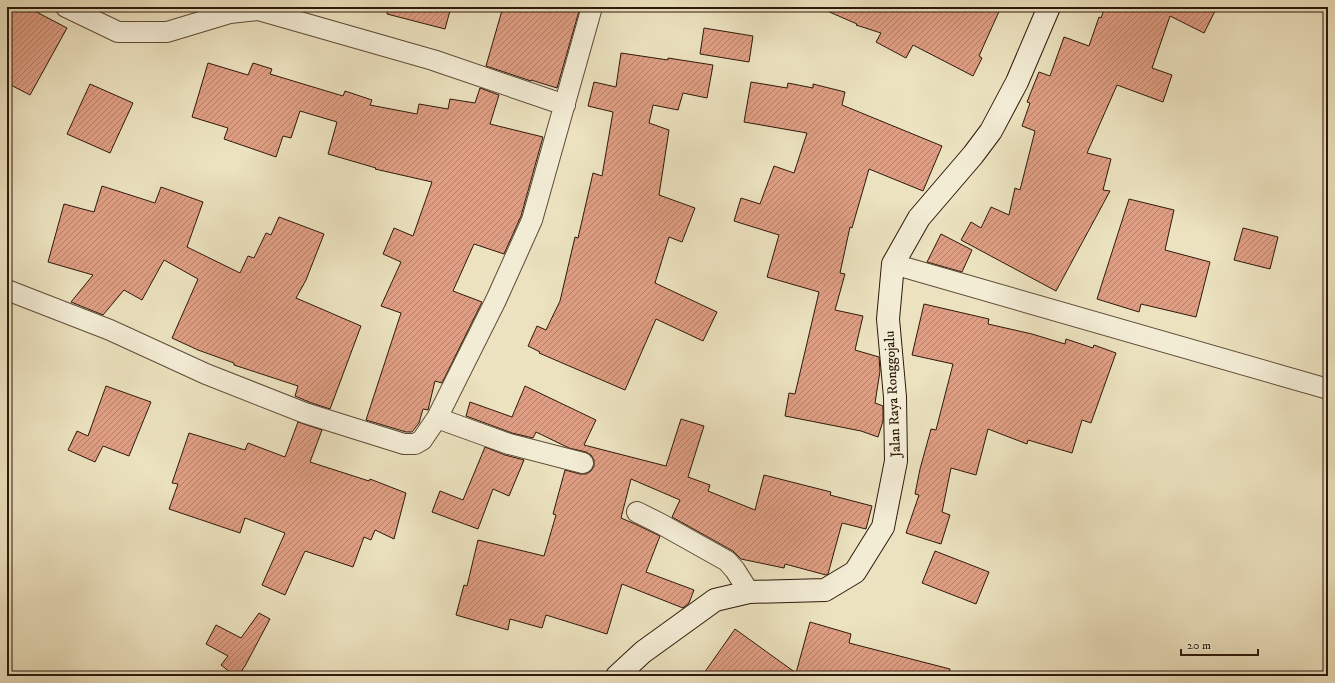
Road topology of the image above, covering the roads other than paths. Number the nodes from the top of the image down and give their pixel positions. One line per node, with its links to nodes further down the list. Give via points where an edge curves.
1 (66, 7): 4 (street, via 118,32 167,32 230,13 258,10 433,60)
2 (592, 7): 4 (street)
3 (1048, 7): 5 (street, Jalan Raya Ronggojalu, via 1017,82 991,131 974,155 919,218)
4 (565, 105): 8 (street, via 532,220 496,300)
5 (894, 264): 7 (street); 11 (street, Jalan Raya Ronggojalu, via 888,319 895,396 896,461 883,527 855,572 824,590)
6 (7, 290): 8 (street, via 110,330 206,374 298,410 404,444 415,444 422,440)
7 (1328, 389)
8 (437, 418): 9 (street, via 509,444)
9 (583, 463)
10 (637, 512): 11 (street, via 727,562)
11 (749, 592): 12 (street, Jalan Raya Ronggojalu, via 715,600 643,652)
12 (617, 676)

